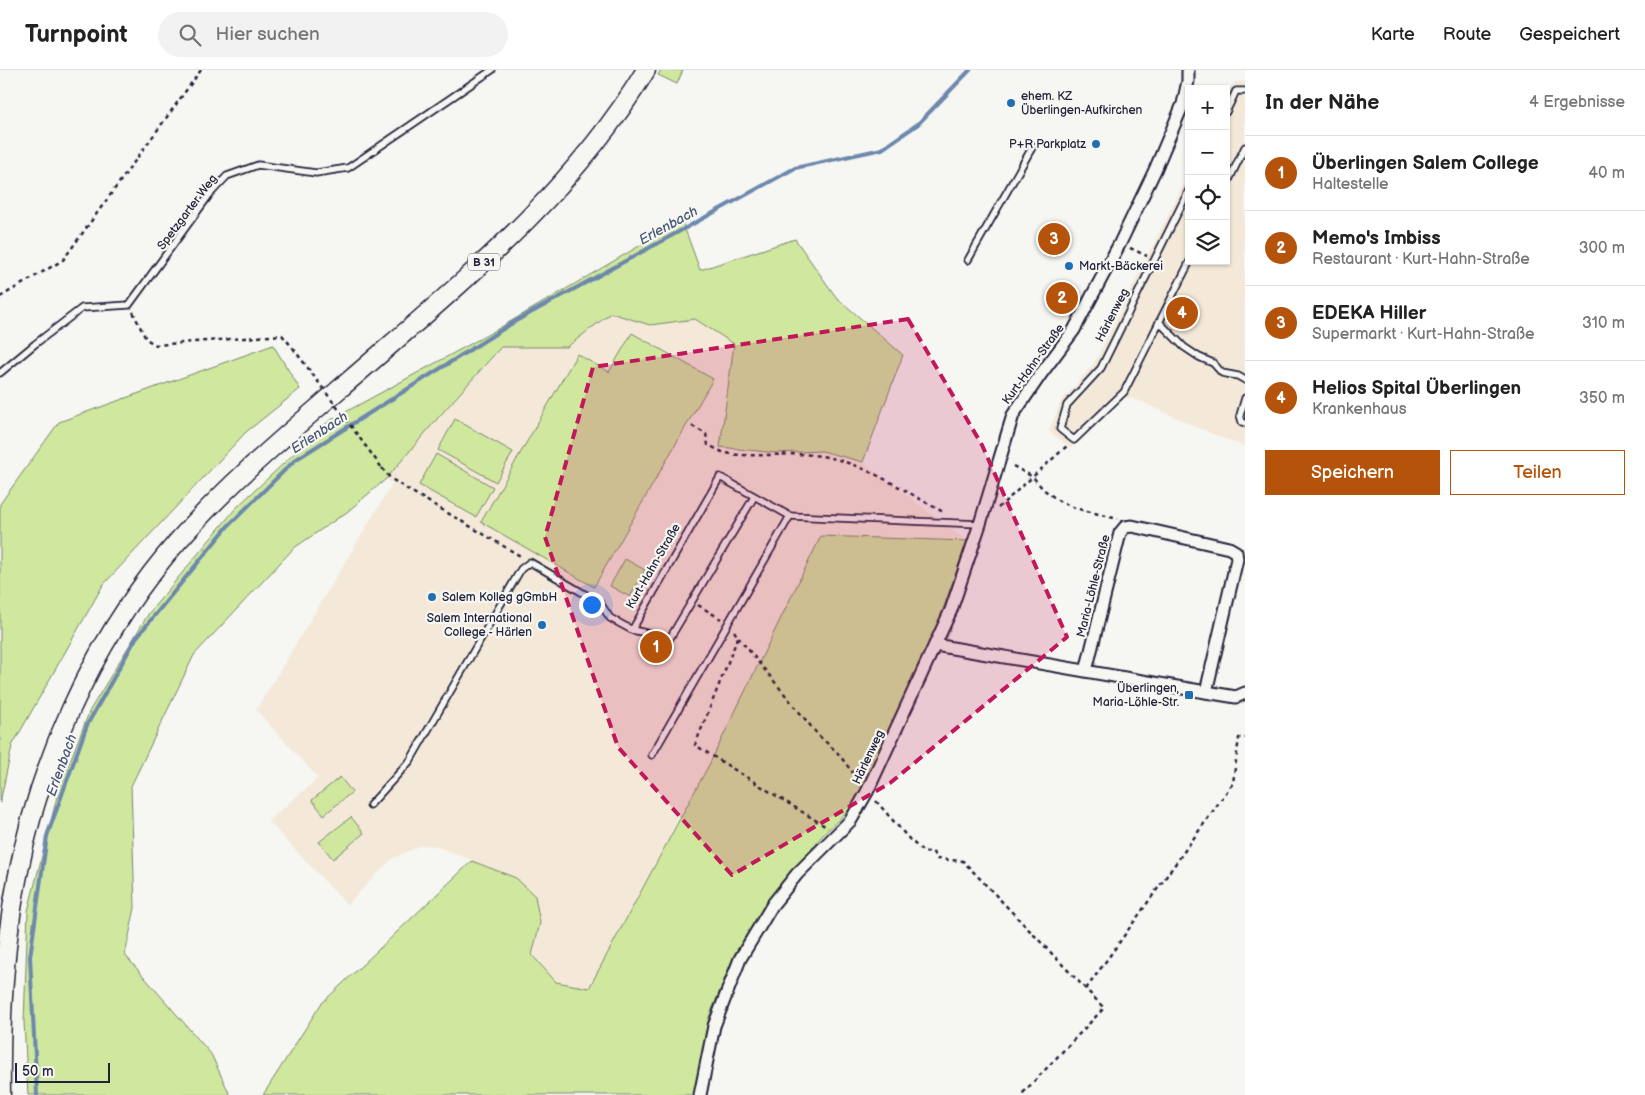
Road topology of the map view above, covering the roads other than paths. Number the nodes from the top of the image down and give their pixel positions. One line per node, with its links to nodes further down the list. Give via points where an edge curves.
1 (492, 70): 13 (lane, Spetzgarter Weg, via 348,168 316,173 258,165 226,176 129,305 82,308)
2 (646, 70): 27 (main road, B 31, via 591,149 532,216 434,307 241,476 168,554 113,628 67,720 44,779 21,859 8,934 2,996)
3 (1188, 70): 19 (street, Kurt-Hahn-Straße, via 1183,104 1120,243 1074,330 1013,415)
4 (1245, 91): 5 (lane, via 1236,91)
5 (1230, 104)
6 (1033, 146): 10 (lane)
7 (1245, 147): 8 (lane)
8 (1230, 178)
9 (1185, 198): 12 (lane, Härlenweg, via 1101,368 1067,405 1060,429 1074,440 1124,392)
10 (968, 260)
11 (1188, 265): 12 (lane)
12 (1159, 322): 14 (lane, via 1184,347 1222,372)
13 (0, 373)
14 (1245, 380)
15 (1245, 398): 16 (lane, via 1240,415)
16 (1245, 423)
17 (754, 497): 18 (lane, Kurt-Hahn-Straße); 20 (lane, via 670,638); 20 (lane, Kurt-Hahn-Straße, via 720,477)
18 (790, 516): 19 (lane, Kurt-Hahn-Straße); 25 (lane)
19 (980, 524): 21 (street, Härlenweg, via 951,610)
20 (632, 630): 26 (lane, via 610,618 600,603 530,562 521,569 410,761)
21 (935, 645): 22 (street); 28 (street, Härlenweg, via 867,792 850,820 796,874 773,904 740,959 714,1026)
22 (1086, 670): 23 (street); 23 (street, Maria-Löhle-Straße, via 1120,533 1125,527 1132,526 1236,552)
23 (1206, 692): 24 (street, via 1236,697)
24 (1245, 693)
25 (652, 755)
26 (370, 805)
27 (1, 1095)
28 (700, 1095)

